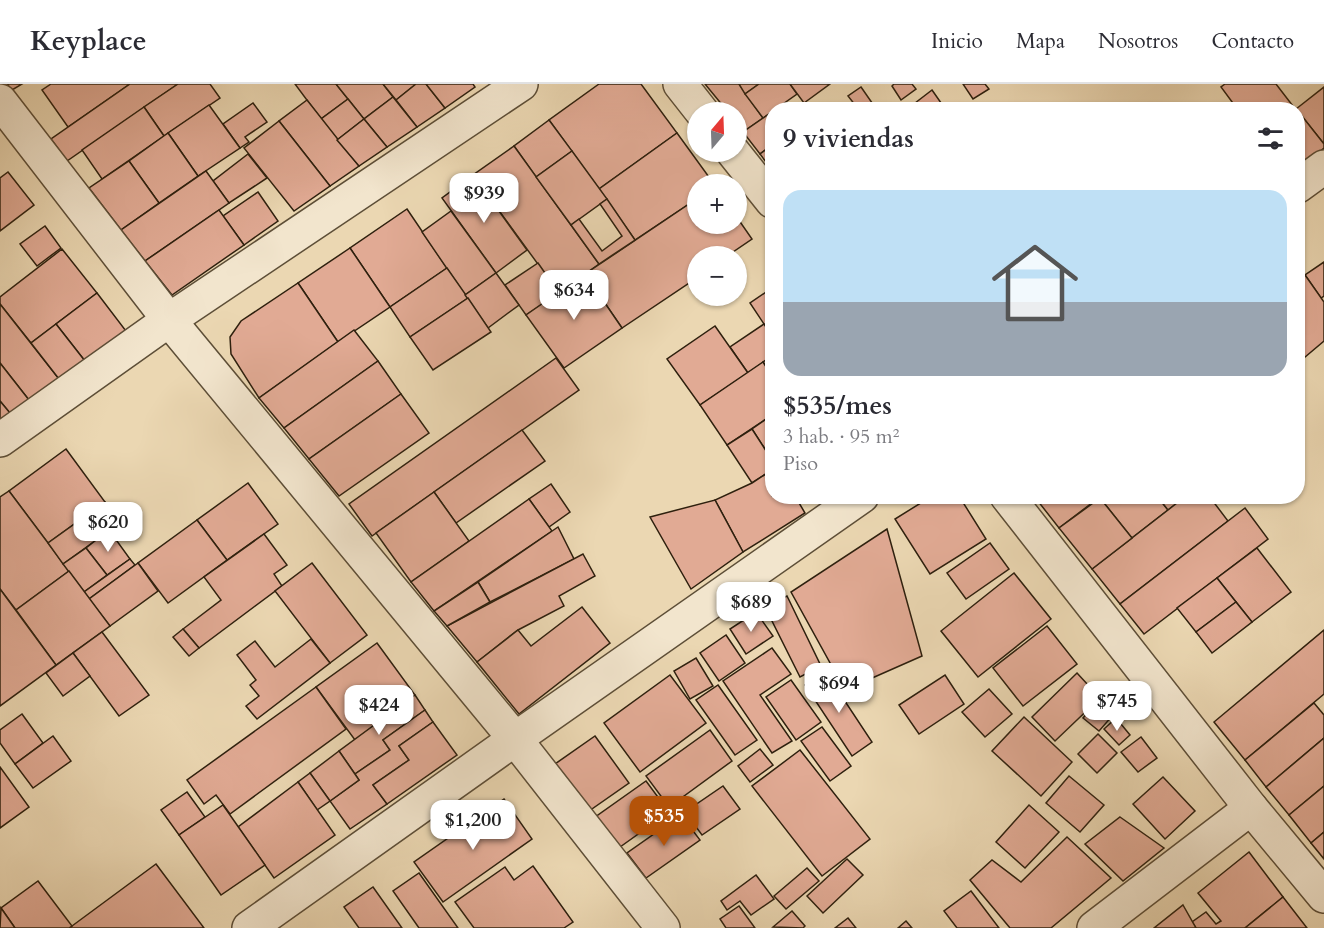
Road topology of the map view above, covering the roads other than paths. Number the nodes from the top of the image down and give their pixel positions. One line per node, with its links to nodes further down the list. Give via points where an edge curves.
1 (521, 84): 9 (street)
2 (680, 84): 4 (street)
3 (0, 101): 9 (street)
4 (694, 102)
5 (741, 162): 8 (street)
6 (1324, 167): 7 (street)
7 (1305, 181)
8 (765, 192)
9 (169, 320): 10 (street); 13 (street)
10 (0, 440)
11 (851, 504): 13 (street)
12 (1013, 504): 14 (street)
13 (515, 739): 16 (street); 17 (street)
14 (1251, 808): 15 (street); 18 (street)
15 (1324, 896)
16 (249, 928)
17 (663, 928)
18 (1094, 928)

